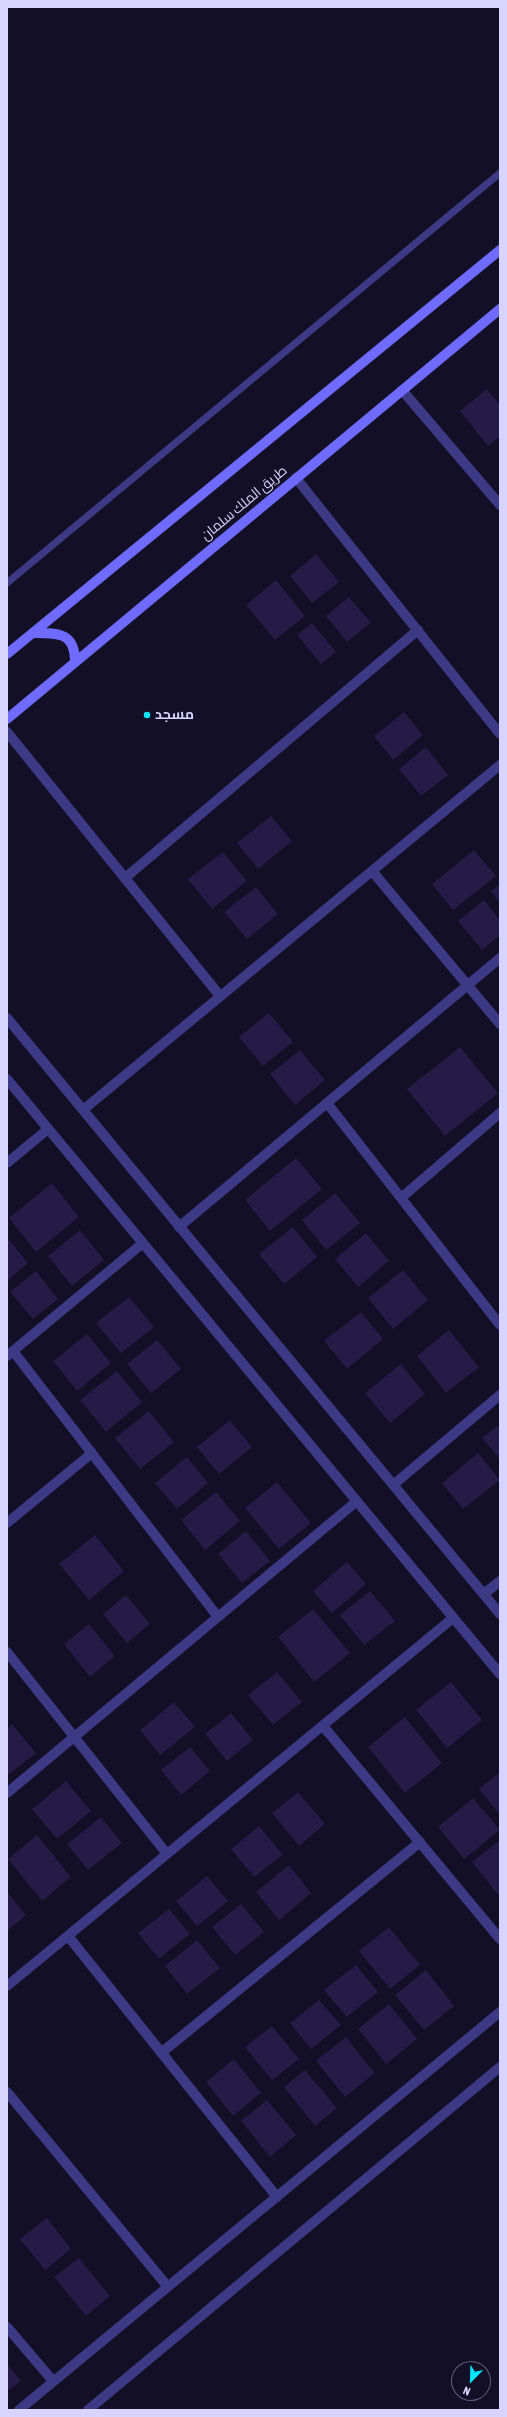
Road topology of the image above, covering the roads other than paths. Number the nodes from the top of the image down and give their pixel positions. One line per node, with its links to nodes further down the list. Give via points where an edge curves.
1 (500, 173): 7 (lane)
2 (500, 250): 9 (main road)
3 (500, 309): 4 (main road, طريق الملك سلمان)
4 (402, 390): 5 (main road, طريق الملك سلمان); 6 (street)
5 (296, 478): 8 (street); 11 (main road, طريق الملك سلمان)
6 (500, 505)
7 (7, 583)
8 (418, 630): 14 (street); 17 (street)
9 (33, 633): 10 (main road); 11 (main road, via 65,636 75,650)
10 (7, 654)
11 (75, 662): 12 (main road, طريق الملك سلمان)
12 (7, 719)
13 (7, 732): 17 (street)
14 (500, 734)
15 (500, 765): 16 (street)
16 (372, 871): 19 (street); 20 (street)
17 (125, 878): 20 (street)
18 (500, 958): 19 (street)
19 (468, 984): 22 (street); 24 (street)
20 (220, 996): 25 (street)
21 (7, 1018): 25 (street)
22 (500, 1024)
23 (7, 1079): 27 (street)
24 (327, 1103): 29 (street); 30 (street)
25 (83, 1110): 30 (street)
26 (500, 1113): 29 (street)
27 (48, 1129): 28 (street); 31 (street)
28 (7, 1163)
29 (401, 1198): 32 (street)
30 (179, 1227): 36 (street)
31 (143, 1243): 33 (street); 37 (street)
32 (500, 1325)
33 (10, 1353): 35 (street)
34 (500, 1395): 36 (street)
35 (92, 1453): 38 (street); 42 (street)
36 (393, 1485): 40 (street)
37 (357, 1501): 42 (street); 43 (street)
38 (7, 1523)
39 (500, 1581): 40 (street)
40 (484, 1594): 41 (street)
41 (500, 1614)
42 (218, 1617): 47 (street)
43 (454, 1618): 45 (street); 46 (street)
44 (7, 1652): 47 (street)
45 (500, 1674)
46 (323, 1726): 49 (street); 50 (street)
47 (75, 1736): 48 (street); 50 (street)
48 (7, 1793)
49 (420, 1842): 52 (street); 55 (street)
50 (167, 1854): 51 (street)
51 (68, 1936): 53 (street); 55 (street)
52 (500, 1939)
53 (7, 1986)
54 (500, 2012): 58 (street)
55 (161, 2053): 58 (street)
56 (500, 2067): 63 (street)
57 (7, 2092): 59 (street)
58 (277, 2197): 59 (street)
59 (168, 2287): 61 (street)
60 (7, 2327): 61 (street)
61 (53, 2381): 62 (street)
62 (19, 2410)
63 (88, 2410)

